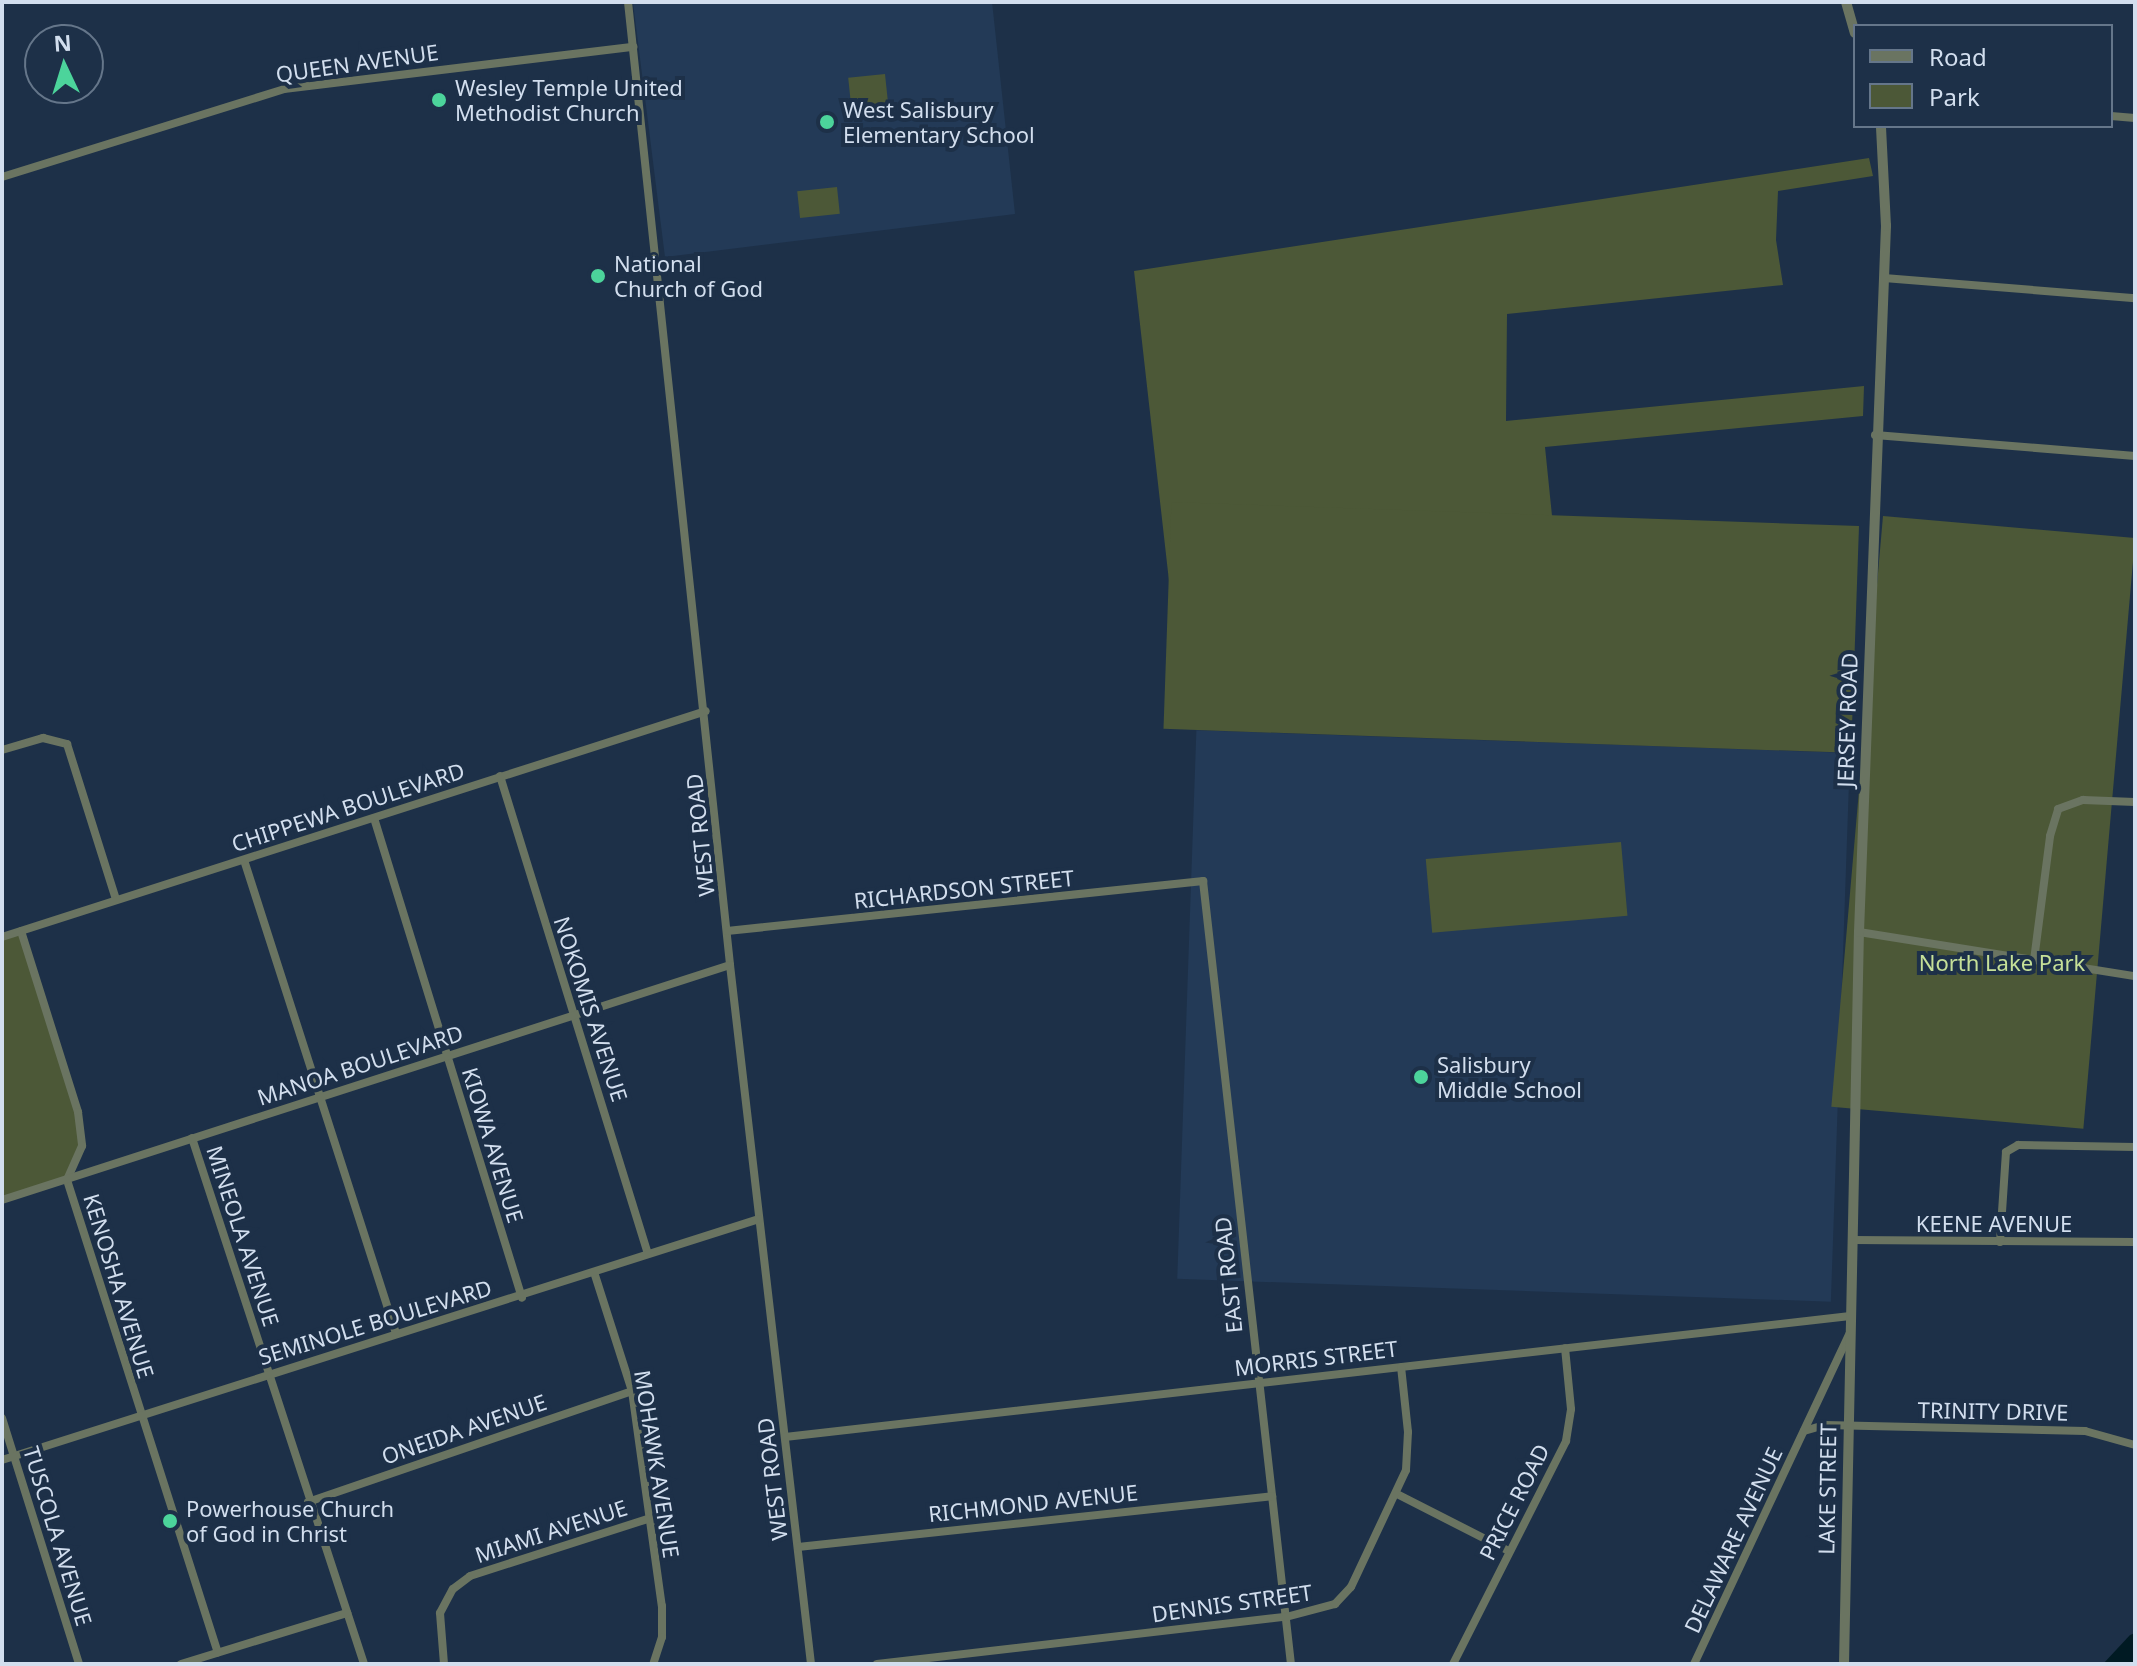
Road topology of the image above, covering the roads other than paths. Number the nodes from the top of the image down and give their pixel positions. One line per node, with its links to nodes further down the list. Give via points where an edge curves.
1 (628, 2): 4 (street, WEST ROAD)
2 (1846, 2): 3 (street)
3 (1853, 26)
4 (633, 47): 8 (street, QUEEN AVENUE, via 284,89); 13 (street, WEST ROAD)
5 (2113, 116): 6 (street)
6 (2135, 118)
7 (1881, 128): 9 (street, JERSEY ROAD)
8 (2, 177)
9 (1884, 278): 10 (street); 11 (street, JERSEY ROAD)
10 (2135, 298)
11 (1875, 435): 12 (street); 23 (street, JERSEY ROAD)
12 (2135, 456)
13 (706, 711): 15 (street, CHIPPEWA BOULEVARD); 22 (street, WEST ROAD)
14 (2, 750): 20 (street, via 33,740 60,741 71,751)
15 (500, 776): 17 (street, CHIPPEWA BOULEVARD); 28 (street, NOKOMIS AVENUE)
16 (2135, 802): 25 (street, via 2083,800 2058,809)
17 (374, 818): 18 (street, CHIPPEWA BOULEVARD); 29 (street, KIOWA AVENUE)
18 (244, 860): 20 (street, CHIPPEWA BOULEVARD); 30 (street)
19 (1203, 881): 22 (street, RICHARDSON STREET); 48 (street, EAST ROAD)
20 (116, 899): 21 (street, CHIPPEWA BOULEVARD)
21 (21, 931): 24 (street, CHIPPEWA BOULEVARD); 33 (street, KENOSHA AVENUE, via 80,1121 82,1146)
22 (727, 931): 26 (street, WEST ROAD)
23 (1859, 932): 25 (street); 36 (street, JERSEY ROAD)
24 (2, 937)
25 (2034, 960): 27 (street)
26 (730, 965): 28 (street, MANOA BOULEVARD); 35 (street, WEST ROAD)
27 (2135, 976)
28 (575, 1013): 29 (street, MANOA BOULEVARD); 39 (street, NOKOMIS AVENUE)
29 (446, 1056): 30 (street, MANOA BOULEVARD); 41 (street, KIOWA AVENUE)
30 (321, 1098): 31 (street, MANOA BOULEVARD); 44 (street)
31 (192, 1138): 33 (street, MANOA BOULEVARD); 47 (street, MINEOLA AVENUE)
32 (2135, 1147): 37 (street, via 2018,1145 2006,1152)
33 (67, 1180): 34 (street, MANOA BOULEVARD); 50 (street, KENOSHA AVENUE)
34 (2, 1200)
35 (759, 1219): 39 (street, SEMINOLE BOULEVARD); 54 (street, WEST ROAD)
36 (1852, 1240): 37 (street, KEENE AVENUE); 42 (street, JERSEY ROAD)
37 (2000, 1242): 38 (street, KEENE AVENUE)
38 (2135, 1242)
39 (648, 1254): 40 (street, SEMINOLE BOULEVARD)
40 (594, 1272): 41 (street, SEMINOLE BOULEVARD); 49 (street, MOHAWK AVENUE)
41 (522, 1298): 44 (street, SEMINOLE BOULEVARD)
42 (1850, 1316): 43 (street, LAKE STREET); 45 (street, MORRIS STREET)
43 (1850, 1332): 52 (street, LAKE STREET); 53 (street, DELAWARE AVENUE)
44 (396, 1333): 47 (street, SEMINOLE BOULEVARD)
45 (1565, 1348): 46 (street, MORRIS STREET); 63 (street, PRICE ROAD, via 1570,1427)
46 (1401, 1367): 48 (street, MORRIS STREET); 58 (street, DENNIS STREET, via 1408,1453)
47 (269, 1373): 50 (street, SEMINOLE BOULEVARD); 60 (street, MINEOLA AVENUE)
48 (1258, 1383): 54 (street, MORRIS STREET); 59 (street, EAST ROAD)
49 (632, 1391): 60 (street, ONEIDA AVENUE); 61 (street, MOHAWK AVENUE)
50 (140, 1414): 56 (street, SEMINOLE BOULEVARD); 66 (street, KENOSHA AVENUE)
51 (2, 1418): 56 (street, TUSCOLA AVENUE)
52 (1848, 1426): 53 (street, DELAWARE AVENUE); 55 (street, TRINITY DRIVE, via 2085,1431); 77 (street, LAKE STREET)
53 (1804, 1431): 76 (street, DELAWARE AVENUE)
54 (785, 1437): 62 (street, WEST ROAD)
55 (2135, 1445)
56 (14, 1456): 57 (street, SEMINOLE BOULEVARD); 67 (street, TUSCOLA AVENUE)
57 (2, 1460)
58 (1397, 1494): 63 (street); 65 (street, DENNIS STREET, via 1351,1587 1335,1604)
59 (1272, 1496): 62 (street, RICHMOND AVENUE); 65 (street, EAST ROAD)
60 (308, 1502): 64 (street, MINEOLA AVENUE)
61 (648, 1519): 70 (street, MIAMI AVENUE, via 470,1576 453,1589 440,1613); 71 (street, MOHAWK AVENUE, via 662,1606 662,1637)
62 (798, 1547): 72 (street, WEST ROAD)
63 (1509, 1551): 75 (street, PRICE ROAD)
64 (347, 1613): 66 (street); 69 (street, MINEOLA AVENUE)
65 (1286, 1617): 73 (street, DENNIS STREET); 74 (street, EAST ROAD)
66 (218, 1652): 68 (street)
67 (79, 1664)
68 (181, 1664)
69 (364, 1664)
70 (444, 1664)
71 (653, 1664)
72 (811, 1664)
73 (877, 1664)
74 (1291, 1664)
75 (1453, 1664)
76 (1694, 1664)
77 (1844, 1664)

